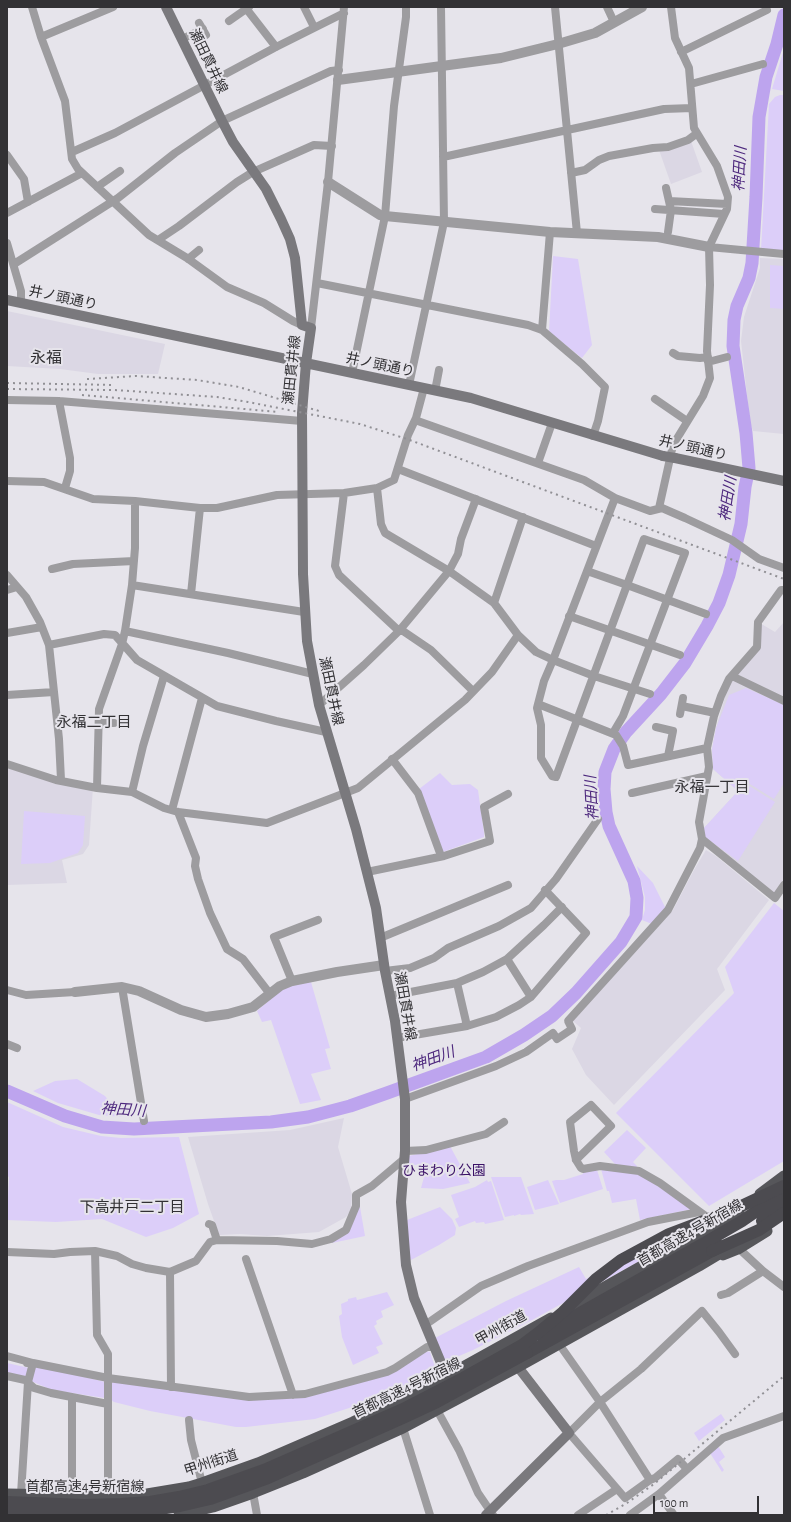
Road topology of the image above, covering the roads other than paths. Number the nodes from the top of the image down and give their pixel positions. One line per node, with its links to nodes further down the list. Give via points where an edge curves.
1 (32, 7): 18 (street)
2 (113, 7): 18 (street)
3 (166, 7): 19 (main road, 瀬田貫井線)
4 (304, 7): 16 (street)
5 (406, 7): 25 (street)
6 (441, 7): 24 (street)
7 (555, 7): 20 (street)
8 (607, 7): 15 (street)
9 (642, 7): 15 (street)
10 (671, 7): 22 (street, via 675,38)
11 (247, 8): 14 (street); 21 (street)
12 (344, 10): 16 (street); 26 (street)
13 (766, 11): 22 (street)
14 (228, 21)
15 (614, 22): 20 (street, via 595,33)
16 (314, 27): 21 (street)
17 (203, 29): 19 (street)
18 (41, 37): 34 (street, via 65,101)
19 (182, 40): 27 (main road, 瀬田貫井線)
20 (558, 44): 24 (street, via 501,58); 31 (street)
21 (276, 47): 27 (street)
22 (681, 52): 28 (street, via 689,68)
23 (763, 64): 28 (street)
24 (442, 66): 25 (street); 36 (street)
25 (399, 72): 26 (street); 54 (street)
26 (338, 75): 30 (street, via 331,71); 33 (street)
27 (205, 84): 30 (main road, 瀬田貫井線); 34 (street, via 115,133)
28 (691, 84): 29 (street)
29 (692, 108): 31 (street, via 664,109); 32 (street)
30 (222, 121): 38 (main road, 瀬田貫井線); 44 (street)
31 (567, 130): 36 (street); 40 (street)
32 (696, 134): 40 (street, via 668,148 653,148 609,156 585,170); 48 (street, via 717,166 728,197)
33 (332, 146): 38 (street, via 314,145); 41 (street)
34 (72, 152): 39 (street, via 72,159)
35 (7, 155): 46 (street, via 24,178)
36 (443, 157): 55 (street)
37 (120, 171): 42 (street)
38 (253, 172): 59 (street); 71 (main road, 瀬田貫井線, via 266,189 290,239)
39 (82, 173): 42 (street); 46 (street)
40 (571, 173): 58 (street)
41 (328, 182): 54 (street); 66 (street)
42 (97, 187): 44 (street)
43 (666, 188): 45 (street)
44 (113, 200): 59 (street, via 149,235); 65 (street)
45 (669, 201): 47 (street); 50 (street)
46 (28, 202): 51 (street)
47 (709, 203): 48 (street); 52 (street)
48 (727, 204): 53 (street)
49 (654, 209): 50 (street)
50 (671, 210): 52 (street); 57 (street)
51 (7, 213)
52 (711, 213): 53 (street)
53 (724, 214): 61 (street)
54 (384, 216): 55 (street); 67 (street)
55 (444, 222): 56 (street); 70 (street)
56 (550, 232): 58 (street); 72 (street)
57 (668, 232)
58 (577, 233): 61 (street, via 658,237)
59 (158, 240): 64 (street)
60 (7, 243): 65 (street)
61 (709, 247): 63 (street); 75 (street)
62 (199, 250): 64 (street)
63 (784, 254)
64 (188, 259): 71 (street, via 227,287 264,303)
65 (14, 264): 69 (street, via 21,291)
66 (316, 283): 67 (street); 71 (street)
67 (369, 293): 70 (street); 78 (street)
68 (7, 300): 69 (main road, 井ノ頭通り)
69 (20, 303): 76 (main road, 井ノ頭通り)
70 (427, 304): 72 (street); 79 (street)
71 (307, 327): 76 (main road, 瀬田貫井線)
72 (542, 330): 89 (street, via 605,387)
73 (673, 353): 75 (street)
74 (727, 357): 75 (street)
75 (708, 360): 87 (street, via 710,378 703,396)
76 (306, 363): 78 (main road, 井ノ頭通り); 86 (main road, 瀬田貫井線)
77 (439, 370): 81 (street)
78 (352, 373): 79 (main road, 井ノ頭通り)
79 (409, 385): 80 (main road, 井ノ頭通り)
80 (424, 388): 81 (main road, 井ノ頭通り); 85 (street)
81 (435, 391): 88 (main road, 井ノ頭通り, via 471,398)
82 (655, 399): 87 (street)
83 (7, 400): 84 (street)
84 (59, 401): 86 (street); 94 (street, via 70,458 70,471)
85 (415, 420): 90 (street); 91 (street)
86 (302, 421): 96 (main road, 瀬田貫井線)
87 (687, 421): 102 (street, via 673,445)
88 (552, 423): 89 (main road, 井ノ頭通り); 90 (street)
89 (593, 436): 93 (main road, 井ノ頭通り, bridge, via 664,456)
90 (538, 463): 98 (street, via 584,480)
91 (398, 468): 95 (street, via 394,480); 99 (street)
92 (7, 481): 94 (street, via 44,482)
93 (784, 481)
94 (65, 488): 100 (street, via 93,499)
95 (377, 488): 97 (street); 108 (street, via 381,524 385,533)
96 (302, 493): 97 (street); 101 (street, via 277,495 217,508); 119 (main road, 瀬田貫井線)
97 (344, 493): 125 (street, via 335,566 339,576)
98 (615, 498): 102 (street, via 650,511); 104 (street)
99 (476, 499): 103 (street); 108 (street, via 458,554)
100 (136, 501): 101 (street); 105 (street)
101 (200, 508): 116 (street)
102 (659, 508): 106 (street, via 732,540 759,559)
103 (523, 517): 104 (street); 118 (street)
104 (596, 546): 109 (street)
105 (134, 561): 107 (street, via 73,564); 111 (street)
106 (784, 568)
107 (52, 569)
108 (449, 571): 118 (street); 125 (street)
109 (587, 571): 112 (street); 121 (street)
110 (7, 575): 113 (street)
111 (132, 585): 116 (street); 123 (street)
112 (627, 585): 117 (street); 117 (street, via 644,540 685,553); 124 (street)
113 (16, 587): 114 (street); 122 (street, via 26,597)
114 (7, 590)
115 (784, 590): 136 (street, via 781,590 758,622 757,647)
116 (191, 594): 119 (street)
117 (667, 600): 120 (street); 129 (street)
118 (494, 603): 127 (street)
119 (304, 612): 133 (main road, 瀬田貫井線)
120 (706, 614)
121 (569, 616): 124 (street); 132 (street)
122 (42, 627): 126 (street); 130 (street)
123 (125, 630): 128 (street); 133 (street)
124 (610, 630): 129 (street); 135 (street)
125 (399, 631): 138 (street, via 403,631 431,650); 145 (street)
126 (7, 633)
127 (518, 635): 132 (street, via 536,652); 138 (street, via 496,662 492,672)
128 (122, 644): 130 (street, via 115,635 110,634); 134 (street, via 137,660); 149 (street, via 99,709)
129 (650, 644): 131 (street); 137 (street)
130 (49, 645): 139 (street)
131 (680, 655)
132 (553, 660): 135 (street); 144 (street)
133 (313, 674): 145 (main road, 瀬田貫井線)
134 (164, 676): 142 (street); 161 (street)
135 (594, 676): 137 (street); 148 (street)
136 (732, 676): 143 (street); 147 (street)
137 (633, 689): 141 (street); 153 (street)
138 (473, 691): 156 (street)
139 (54, 692): 140 (street); 159 (street)
140 (7, 694)
141 (650, 694)
142 (202, 698): 152 (street, via 217,706); 165 (street)
143 (784, 701)
144 (538, 704): 148 (street); 148 (street, via 541,758 552,776 556,777)
145 (319, 705): 152 (main road, 瀬田貫井線)
146 (682, 706): 147 (street)
147 (715, 713): 154 (street)
148 (578, 719): 153 (street)
149 (99, 723): 150 (street); 160 (street)
150 (114, 723)
151 (656, 727): 155 (street, via 673,731)
152 (326, 732): 163 (main road, 瀬田貫井線)
153 (614, 734): 155 (street, via 622,745 628,765)
154 (707, 748): 155 (street); 158 (street)
155 (668, 756)
156 (392, 759): 163 (street, via 358,788); 168 (street, via 418,793)
157 (7, 764): 159 (street)
158 (707, 776): 162 (street); 167 (street, via 699,822)
159 (61, 780): 160 (street)
160 (97, 788): 161 (street)
161 (132, 792): 165 (street)
162 (632, 793)
163 (346, 794): 165 (street, via 267,823); 169 (main road, 瀬田貫井線)
164 (508, 794): 168 (street, via 484,807 490,841)
165 (175, 811): 183 (street, via 196,858 198,879 217,930 227,949 243,959)
166 (598, 819): 172 (street, via 556,879)
167 (702, 839): 171 (street, via 775,898); 190 (street, via 700,848 668,910 568,1021 572,1029 557,1039 553,1033 526,1052 496,1066)
168 (441, 856): 169 (street)
169 (367, 872): 175 (main road, 瀬田貫井線)
170 (508, 885): 175 (street)
171 (784, 885)
172 (545, 890): 173 (street); 177 (street, via 530,908 519,916 448,948 428,961 410,968)
173 (562, 907): 176 (street); 185 (street, via 586,933)
174 (318, 920): 178 (street, via 274,938)
175 (380, 938): 177 (main road, 瀬田貫井線)
176 (507, 959): 179 (street); 185 (street)
177 (384, 968): 178 (street, via 337,972); 184 (main road, 瀬田貫井線)
178 (292, 982): 183 (street, via 280,986)
179 (457, 983): 184 (street); 186 (street)
180 (122, 987): 182 (street); 183 (street, via 206,1017 253,1007); 191 (street)
181 (7, 990): 182 (street, via 26,995)
182 (75, 992)
183 (270, 994)
184 (390, 996): 187 (main road, 瀬田貫井線)
185 (531, 997): 186 (street, via 496,1017)
186 (467, 1026): 187 (street)
187 (397, 1038): 190 (main road, 瀬田貫井線)
188 (7, 1044): 189 (street)
189 (18, 1048)
190 (404, 1095): 193 (main road, 瀬田貫井線)
191 (144, 1121)
192 (504, 1122): 193 (street, via 486,1134)
193 (404, 1155): 205 (street, via 372,1186 356,1195 356,1206 346,1230 331,1239 312,1244); 215 (main road, 瀬田貫井線, via 401,1202 406,1265 414,1298)
194 (576, 1160): 194 (street, via 611,1126 591,1105 570,1122); 200 (street, via 583,1169 600,1166 638,1170)
195 (784, 1176): 204 (highway)
196 (784, 1181): 204 (highway, 甲州街道)
197 (784, 1185): 217 (highway, bridge, via 762,1197 669,1234 621,1260 596,1280 552,1323)
198 (784, 1192): 217 (highway, 首都高速4号新宿線, bridge, via 742,1221)
199 (784, 1205): 208 (highway, 首都高速4号新宿線, bridge)
200 (698, 1212): 204 (street); 215 (street, via 648,1222 528,1266 481,1286)
201 (784, 1212): 206 (highway); 208 (highway, bridge, via 759,1230)
202 (784, 1220): 206 (highway)
203 (209, 1224): 205 (street, via 212,1225)
204 (714, 1226): 224 (highway, 甲州街道)
205 (217, 1240): 212 (street, via 210,1242 196,1261)
206 (736, 1247): 211 (street); 216 (highway)
207 (95, 1251): 209 (street, via 54,1254); 212 (street, via 117,1256 146,1268); 226 (street, via 97,1335 108,1354)
208 (712, 1251): 250 (highway, 首都高速4号新宿線, bridge, via 437,1402 240,1488 210,1499 152,1510 86,1514)
209 (7, 1252)
210 (246, 1258): 229 (street)
211 (763, 1271): 213 (street); 214 (street)
212 (170, 1272): 228 (street)
213 (784, 1287)
214 (721, 1296)
215 (425, 1325): 218 (main road, 瀬田貫井線)
216 (559, 1344): 223 (highway); 232 (street)
217 (522, 1345): 249 (highway, 首都高速4号新宿線, bridge, via 403,1409 264,1470 208,1490 150,1502 121,1504)
218 (435, 1350): 224 (main road, 瀬田貫井線); 229 (street, via 427,1347 387,1372)
219 (735, 1354): 232 (street, via 702,1311 641,1369)
220 (7, 1356): 222 (street)
221 (7, 1362): 222 (street)
222 (33, 1363): 226 (street); 227 (street)
223 (518, 1367): 231 (highway); 238 (main road)
224 (445, 1373): 231 (main road, 瀬田貫井線); 241 (highway, 甲州街道, via 353,1422 258,1463)
225 (7, 1376): 227 (street)
226 (108, 1378): 228 (street); 233 (street)
227 (28, 1382): 230 (street, via 34,1388); 245 (street)
228 (171, 1387): 229 (street, via 249,1397)
229 (293, 1395)
230 (72, 1397): 233 (street); 247 (street)
231 (458, 1400): 234 (highway)
232 (600, 1402): 238 (street); 240 (street)
233 (108, 1404): 248 (street)
234 (437, 1410): 237 (highway); 252 (street)
235 (784, 1416): 239 (street, via 723,1438)
236 (188, 1420): 241 (street)
237 (403, 1428): 243 (highway); 255 (street)
238 (569, 1433): 242 (street); 252 (main road)
239 (687, 1469): 240 (street, via 678,1459); 246 (street)
240 (650, 1480): 242 (street, via 625,1498)
241 (202, 1483): 248 (highway, 甲州街道, via 156,1493)
242 (617, 1489): 256 (street)
243 (254, 1493): 251 (highway); 254 (street)
244 (7, 1494): 245 (highway, 甲州街道)
245 (21, 1494): 247 (highway, 甲州街道)
246 (659, 1494): 257 (street); 258 (street)
247 (72, 1495): 248 (highway, 甲州街道)
248 (108, 1496)
249 (7, 1502)
250 (7, 1511)
251 (213, 1511): 253 (highway)
252 (489, 1514)
253 (179, 1515)
254 (257, 1515)
255 (430, 1515)
256 (578, 1515)
257 (630, 1515)
258 (674, 1515)

